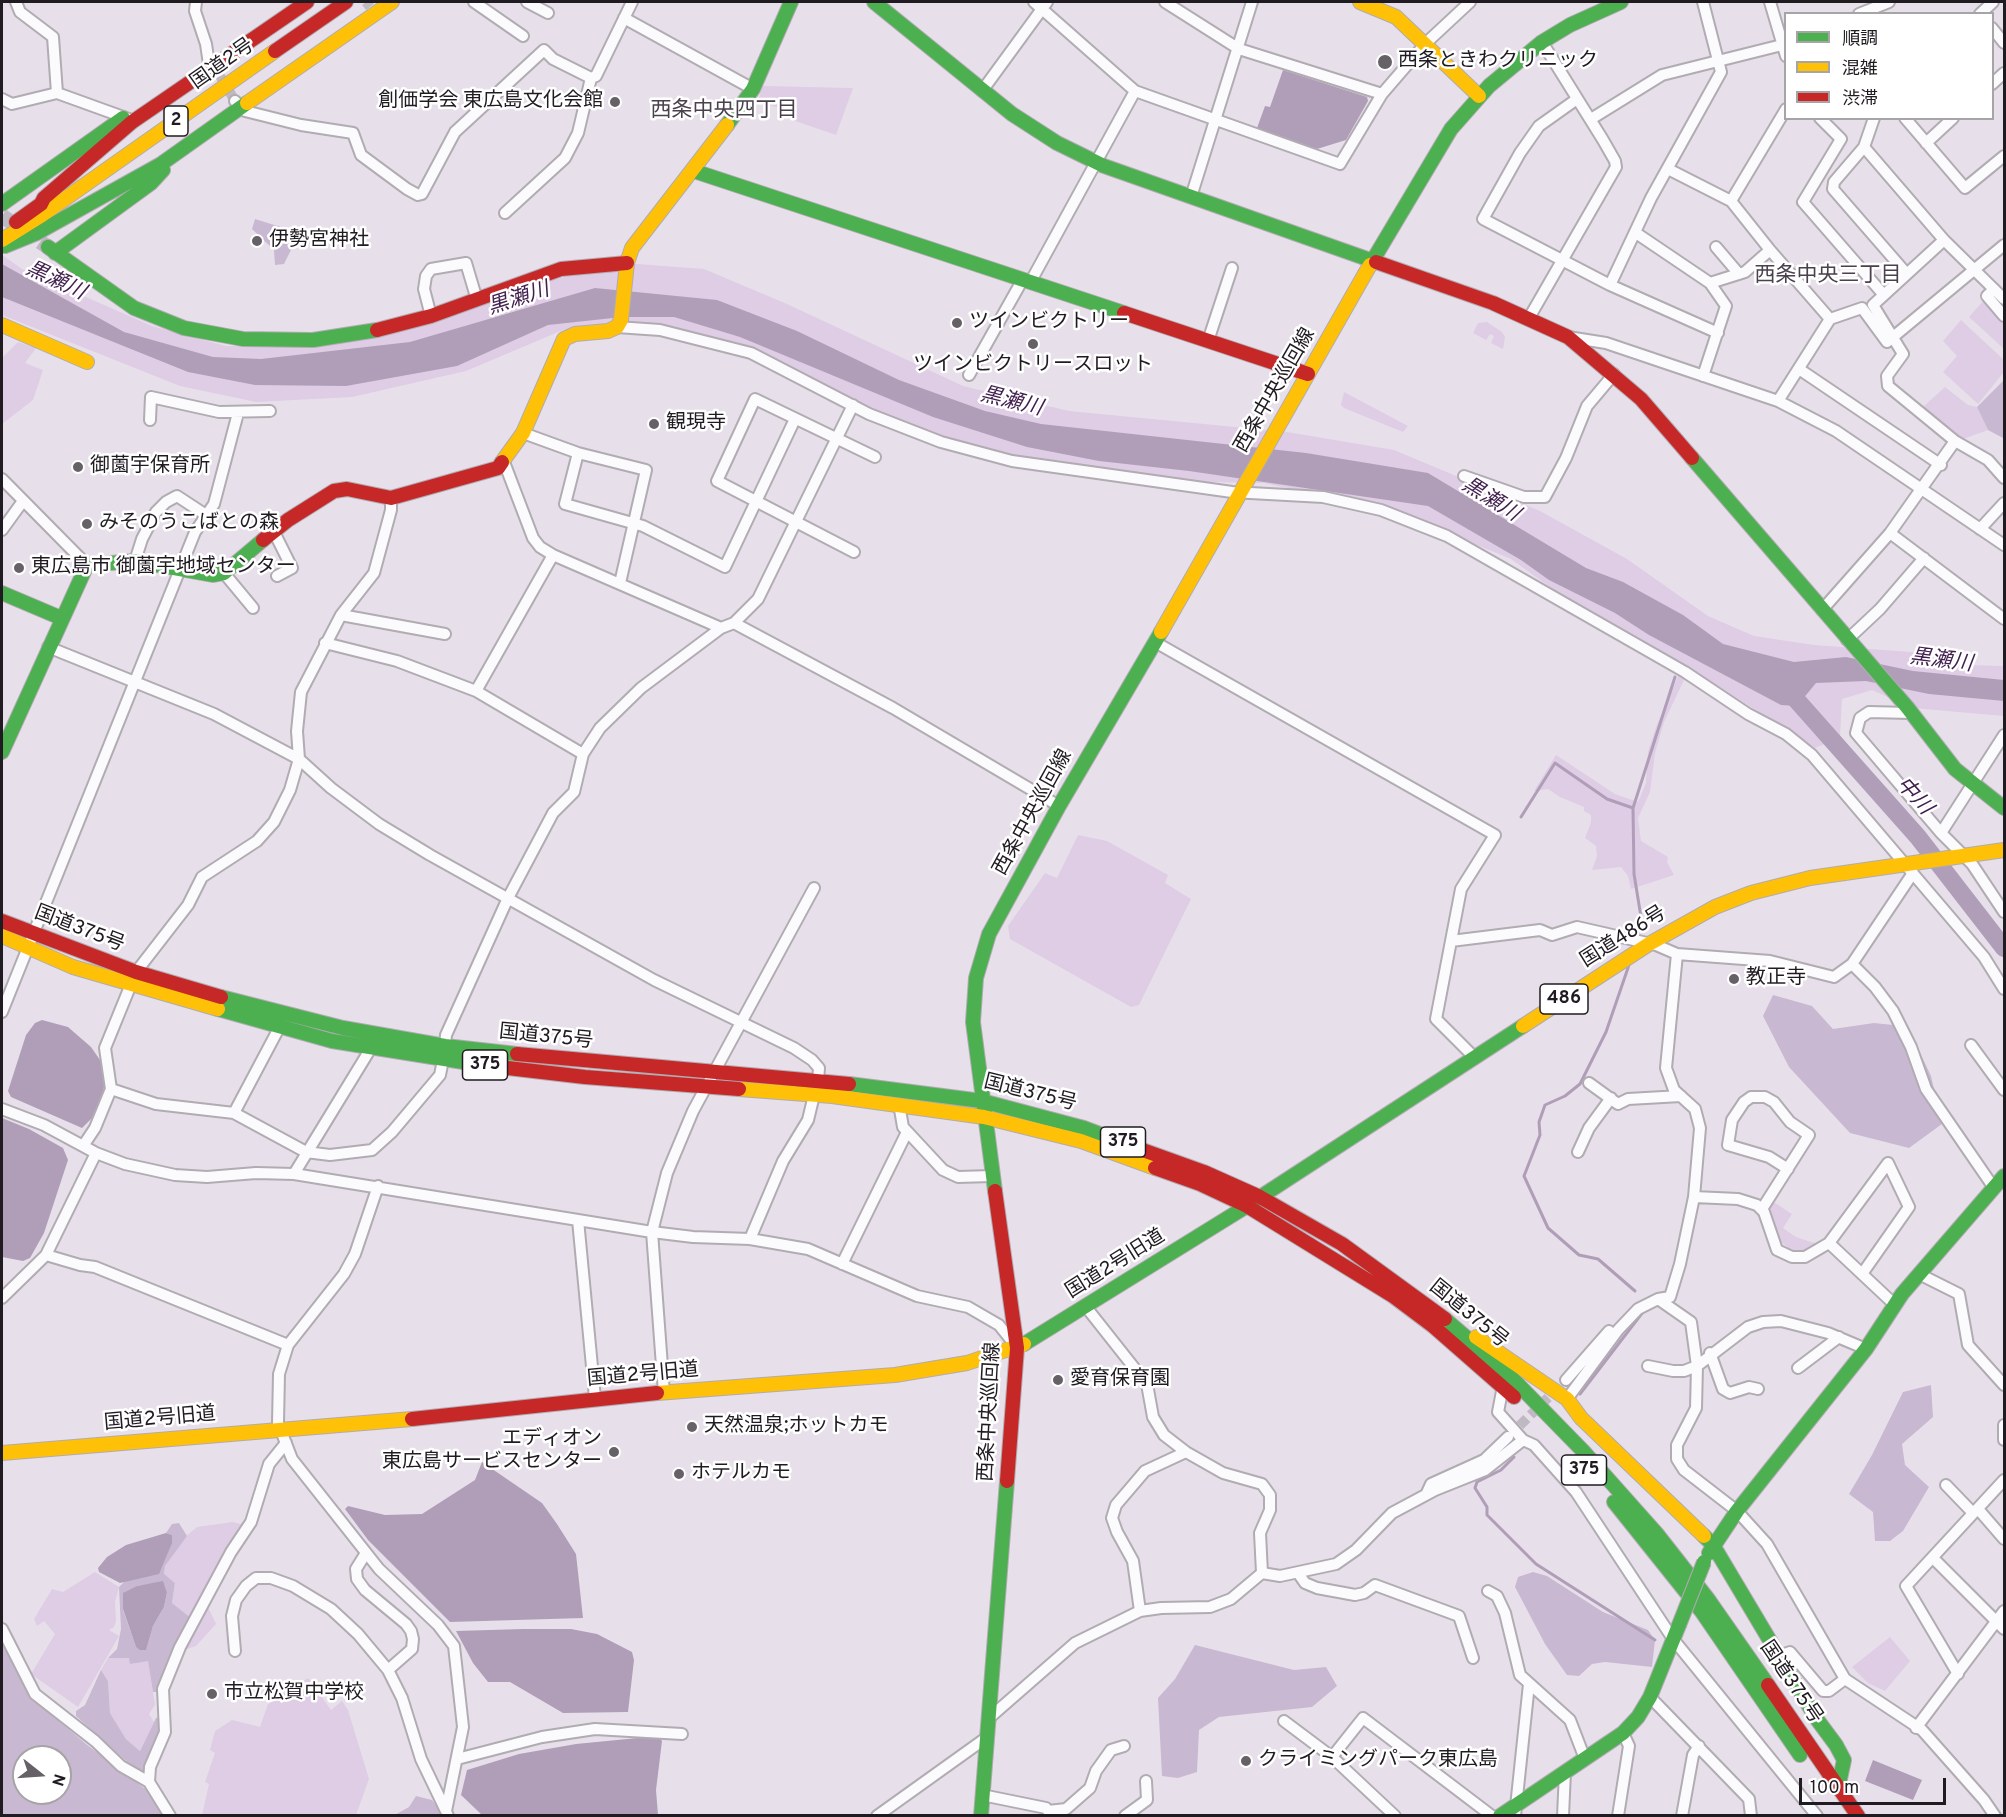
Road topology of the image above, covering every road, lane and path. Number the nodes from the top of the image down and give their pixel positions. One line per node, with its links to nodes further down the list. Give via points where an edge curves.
1 (16, 2): 37 (street, via 20,12 53,37)
2 (195, 2): 32 (street)
3 (346, 2): 63 (main road, 国道2号 / 2)
4 (392, 2): 42 (main road, via 372,10)
5 (474, 2): 24 (street)
6 (527, 2): 21 (street)
7 (632, 2): 22 (street)
8 (791, 2): 34 (main road)
9 (874, 2): 35 (main road)
10 (1165, 2): 30 (street)
11 (1252, 2): 30 (street)
12 (1360, 2): 26 (main road, via 1388,12)
13 (1470, 2): 26 (street)
14 (1621, 2): 25 (main road, 西条中央巡回線)
15 (1703, 2): 31 (street)
16 (1770, 2): 28 (street)
17 (1888, 2): 20 (street)
18 (300, 3): 32 (main road)
19 (1041, 4): 35 (street); 36 (street)
20 (1865, 12)
21 (548, 13)
22 (624, 18): 33 (street, via 596,76); 34 (street)
23 (1994, 30): 27 (street)
24 (523, 36)
25 (1542, 42): 39 (main road, 西条中央巡回線); 41 (street)
26 (1426, 43): 38 (street); 39 (main road)
27 (2004, 43)
28 (1784, 45)
29 (1784, 48): 31 (street)
30 (1239, 49): 38 (street); 44 (street)
31 (1716, 61): 46 (street, via 1662,75); 56 (street, via 1721,72)
32 (215, 72): 45 (main road)
33 (591, 78): 42 (street, via 553,59 544,50 455,132 426,190 418,195 361,155 353,133 301,125); 61 (street, via 578,134 566,158)
34 (753, 89): 57 (main road)
35 (982, 91): 54 (main road, via 1057,143)
36 (1135, 91): 44 (street); 54 (street)
37 (57, 93): 40 (street, via 12,104); 45 (street)
38 (1382, 94): 44 (street, via 1340,164)
39 (1479, 96): 68 (main road, 西条中央巡回線, via 1451,129 1413,187)
40 (2, 99)
41 (1577, 99): 46 (street); 69 (street, via 1539,126 1483,219)
42 (237, 105): 55 (main road)
43 (1784, 112): 59 (street)
44 (1215, 118): 58 (street)
45 (128, 119): 60 (main road); 63 (main road)
46 (1591, 119): 69 (street, via 1616,167)
47 (1822, 120): 79 (street, via 1841,139 1803,202)
48 (1873, 120): 52 (street)
49 (1907, 120): 51 (street)
50 (1951, 120): 51 (street)
51 (1926, 142): 53 (street, via 1965,188)
52 (1864, 147): 64 (street); 73 (street, via 1834,182 1833,189)
53 (2004, 156)
54 (1095, 161): 58 (main road); 75 (street)
55 (161, 164): 63 (main road, via 37,233); 82 (main road, via 164,170 151,183 52,250 134,308 184,328 232,338 313,340 403,325)
56 (1668, 169): 59 (street); 62 (street)
57 (694, 171): 70 (main road, via 640,236); 75 (main road)
58 (1191, 197): 68 (main road)
59 (1731, 201): 67 (street)
60 (2, 204)
61 (505, 213)
62 (1636, 233): 76 (street); 77 (street)
63 (4, 240)
64 (1944, 240): 72 (street); 73 (street)
65 (2004, 244): 72 (street)
66 (1716, 247): 74 (street)
67 (1770, 250): 74 (street); 85 (street)
68 (1374, 259): 84 (main road); 94 (main road, 西条中央巡回線)
69 (1563, 260): 77 (street); 84 (street)
70 (627, 263): 81 (main road, via 561,269); 86 (main road)
71 (1232, 268): 91 (street)
72 (1975, 269): 78 (street); 90 (street)
73 (1906, 273): 79 (street)
74 (1739, 274): 76 (street)
75 (1027, 280): 91 (main road); 96 (street)
76 (1710, 283): 88 (street, via 1726,306)
77 (1610, 285): 88 (street)
78 (1994, 288): 80 (street); 83 (street, via 1987,296)
79 (1882, 294): 90 (street, via 1873,304)
80 (2004, 299)
81 (477, 300): 82 (main road); 82 (street, via 466,263 431,269 424,289)
82 (431, 316)
83 (2004, 316)
84 (1529, 318): 89 (main road)
85 (1830, 319): 90 (street, via 1862,308 1887,342); 93 (street)
86 (619, 324): 99 (street, via 660,330 751,354); 104 (main road, via 608,331 574,334 564,339)
87 (2, 325): 92 (main road)
88 (1718, 333): 97 (street)
89 (1568, 337): 95 (main road); 97 (street, via 1606,343)
90 (1893, 338): 106 (street, via 1903,354 1887,376 1888,386)
91 (1208, 341): 94 (main road)
92 (87, 362)
93 (1799, 369): 98 (street); 110 (street)
94 (1308, 374): 115 (main road, 西条中央巡回線)
95 (1614, 374): 111 (street, via 1587,406 1566,459 1545,497 1524,497); 139 (main road, via 1683,445)
96 (969, 375)
97 (1703, 375): 98 (street)
98 (1778, 401): 114 (street, via 1836,431)
99 (852, 405): 105 (street); 115 (street, via 941,442 1012,461)
100 (270, 411): 101 (street)
101 (238, 413): 103 (street, via 151,397); 120 (street, via 214,504)
102 (795, 418): 105 (street); 118 (street); 118 (street, via 755,399 717,481)
103 (150, 420)
104 (523, 433): 107 (street); 109 (main road)
105 (836, 438): 108 (street); 121 (street)
106 (1955, 441): 110 (street); 113 (street, via 1988,460)
107 (578, 453): 122 (street, via 646,470); 122 (street, via 565,504)
108 (875, 457)
109 (504, 462): 116 (main road, via 490,472); 129 (street, via 533,538)
110 (1941, 465): 114 (street)
111 (1464, 476)
112 (2, 478): 117 (street)
113 (2004, 478)
114 (1922, 489): 123 (street); 126 (street)
115 (1241, 493): 147 (main road, 西条中央巡回線); 163 (street, via 1323,497 1381,510 1447,536 1786,734 1812,755)
116 (391, 498): 125 (main road, via 347,489 334,491); 140 (street, via 374,573)
117 (23, 501): 124 (street); 132 (street)
118 (756, 501): 121 (street); 122 (street, via 724,567 666,535)
119 (2004, 503): 123 (street)
120 (206, 515): 131 (street, via 177,495 166,502 156,512); 133 (street)
121 (795, 521): 128 (street); 143 (street, via 758,598)
122 (636, 524): 136 (street)
123 (1980, 529): 127 (street)
124 (2, 530)
125 (274, 532): 134 (main road); 135 (street, via 292,568)
126 (1890, 533): 130 (street); 139 (street)
127 (2004, 545)
128 (854, 552)
129 (553, 555): 136 (street); 151 (street)
130 (1924, 558): 142 (street); 146 (street)
131 (135, 561): 132 (main road); 133 (main road)
132 (87, 565): 141 (main road)
133 (180, 568): 134 (main road, via 213,575); 150 (street)
134 (224, 573): 138 (street)
135 (277, 576)
136 (620, 583): 144 (street)
137 (2, 593): 141 (main road)
138 (253, 608)
139 (1822, 610): 146 (main road)
140 (341, 615): 145 (street); 148 (street)
141 (61, 618): 149 (main road)
142 (2004, 619)
143 (734, 622): 144 (street); 158 (street, via 893,708)
144 (721, 628): 155 (street, via 640,688 600,728)
145 (445, 634)
146 (1847, 640): 152 (main road)
147 (1155, 642): 158 (main road, 西条中央巡回線); 170 (street, via 1495,835 1461,889)
148 (325, 643): 151 (street, via 397,661); 156 (street, via 301,692)
149 (48, 647): 150 (street); 154 (main road)
150 (135, 682): 156 (street, via 214,714); 168 (street)
151 (476, 691): 155 (street)
152 (1909, 710): 157 (main road, via 1955,768); 160 (street, via 1869,712 1860,718 1856,733)
153 (2004, 735): 157 (street)
154 (2, 752)
155 (583, 754): 165 (street, via 574,792 553,813)
156 (299, 759): 165 (street, via 379,824); 175 (street, via 274,822 257,841 202,878 188,905)
157 (1974, 784): 159 (main road); 160 (street)
158 (1059, 806): 194 (main road, 西条中央巡回線, via 989,934 981,958 973,999)
159 (2004, 808)
160 (1941, 833): 162 (street)
161 (2001, 849): 162 (main road, 国道486号 / 486)
162 (1960, 856): 163 (main road, 国道486号 / 486); 166 (street)
163 (1910, 866): 171 (main road, 国道486号 / 486, via 1810,878 1751,893 1715,907); 174 (street); 176 (street, via 1984,957)
164 (814, 888): 178 (street)
165 (508, 898): 178 (street); 181 (street)
166 (2004, 912)
167 (2, 921): 168 (main road, 国道375号 / 375)
168 (33, 934): 172 (street); 175 (main road, 国道375号 / 375)
169 (2, 936): 172 (main road, 国道375号 / 375)
170 (1451, 941): 171 (street, via 1540,930 1552,935 1577,927); 183 (street, via 1436,1019)
171 (1649, 944): 173 (street); 183 (main road, 国道486号 / 486)
172 (27, 947): 175 (main road, 国道375号 / 375, via 74,967); 177 (street)
173 (1677, 954): 174 (street, via 1770,961 1834,977); 192 (street, via 1666,1068 1674,1090)
174 (1852, 964): 209 (street, via 1893,1011 1926,1089)
175 (134, 979): 179 (main road, 国道375号 / 375); 181 (main road, 国道375号 / 375, via 343,1028); 189 (street, via 105,1048)
176 (2004, 989)
177 (2, 1012)
178 (742, 1024): 185 (street); 186 (street, via 812,1060 819,1068)
179 (279, 1028): 182 (main road, 国道375号 / 375); 197 (street)
180 (1971, 1045): 190 (street)
181 (444, 1046): 185 (main road, 国道375号 / 375)
182 (371, 1048): 184 (main road, 国道375号 / 375); 201 (street)
183 (1474, 1057): 210 (main road, 国道486号 / 486)
184 (443, 1060): 188 (main road, 国道375号 / 375); 201 (street, via 440,1075 372,1150 330,1155)
185 (715, 1072): 186 (main road, 国道375号 / 375); 188 (street)
186 (818, 1081): 194 (main road, 国道375号 / 375)
187 (1589, 1083): 193 (street)
188 (705, 1088): 191 (main road, 国道375号 / 375); 215 (street, via 667,1173)
189 (111, 1089): 197 (street, via 156,1104); 200 (street)
190 (2004, 1090)
191 (814, 1095): 195 (main road, 国道375号 / 375); 216 (street, via 808,1120 783,1161)
192 (1681, 1096): 193 (street, via 1628,1099 1618,1104); 211 (street, via 1695,1109 1700,1128)
193 (1611, 1098): 202 (street)
194 (982, 1101): 198 (main road, 西条中央巡回線); 210 (main road, 国道375号 / 375, via 1084,1128)
195 (900, 1104): 198 (main road, 国道375号 / 375); 199 (street, via 900,1117)
196 (2, 1109): 200 (street)
197 (234, 1113): 201 (street)
198 (984, 1117): 206 (main road, 西条中央巡回線); 212 (main road, 国道375号 / 375, via 1092,1145)
199 (907, 1132): 206 (street, via 949,1174); 219 (street)
200 (83, 1146): 203 (street)
201 (306, 1152): 205 (street)
202 (1578, 1152)
203 (96, 1153): 205 (street, via 175,1175); 218 (street)
204 (1788, 1169): 204 (street, via 1809,1135 1790,1122 1774,1102 1751,1097 1732,1120 1728,1145 1769,1157); 213 (street)
205 (294, 1174): 208 (street)
206 (992, 1176): 230 (main road, 西条中央巡回線)
207 (2004, 1176): 209 (main road)
208 (378, 1186): 214 (street); 229 (street, via 355,1254 344,1274)
209 (1994, 1188): 221 (main road)
210 (1260, 1197): 212 (main road, 国道486号 / 486); 226 (main road, 国道375号 / 375, via 1342,1244)
211 (1694, 1197): 213 (street, via 1738,1199); 223 (street, via 1670,1297)
212 (1246, 1206): 225 (main road, 国道2号旧道); 238 (main road, 国道375号 / 375, via 1393,1296)
213 (1762, 1209): 217 (street, via 1777,1250 1792,1257 1805,1257)
214 (578, 1220): 215 (street); 241 (street)
215 (651, 1232): 216 (street); 240 (street)
216 (750, 1239): 219 (street, via 808,1249)
217 (1828, 1243): 220 (street); 220 (street, via 1888,1163 1909,1207)
218 (46, 1255): 222 (street); 229 (street, via 95,1267)
219 (842, 1264): 230 (street, via 917,1296 968,1307 999,1324)
220 (1862, 1274): 224 (street)
221 (1919, 1274): 224 (main road); 237 (street, via 1959,1294 1968,1345)
222 (2, 1298)
223 (1658, 1299): 227 (street, via 1638,1309); 234 (street, via 1691,1322)
224 (1894, 1304): 231 (main road)
225 (1086, 1307): 230 (main road, 国道2号旧道); 248 (street, via 1146,1383 1153,1417 1164,1435)
226 (1456, 1329): 242 (main road, via 1469,1332); 289 (main road, 国道375号 / 375, via 1503,1369 1657,1534 1708,1599)
227 (1617, 1330): 236 (street, via 1611,1329); 242 (street)
228 (1839, 1337): 231 (street); 232 (street, via 1781,1321 1763,1322 1748,1327); 235 (street)
229 (288, 1345): 244 (street, via 279,1374 278,1423)
230 (1017, 1347): 240 (main road, 国道2号旧道, via 967,1363 895,1375); 275 (main road, 西条中央巡回線)
231 (1866, 1349): 253 (main road)
232 (1710, 1353): 234 (street); 239 (street, via 1723,1389 1730,1393 1749,1387)
233 (1648, 1366): 234 (street, via 1684,1371)
234 (1697, 1366): 253 (street, via 1696,1408 1677,1444 1677,1459 1684,1470)
235 (1798, 1368)
236 (1566, 1380)
237 (2004, 1385)
238 (1503, 1386): 246 (street, via 1498,1412); 306 (main road, 国道375号 / 375, via 1614,1503 1702,1612)
239 (1758, 1389)
240 (664, 1393): 241 (main road, 国道2号旧道)
241 (595, 1398): 244 (main road, 国道2号旧道)
242 (1567, 1399): 256 (main road, via 1581,1418)
243 (2004, 1425): 247 (street)
244 (284, 1436): 249 (main road, 国道2号旧道); 257 (street, via 292,1459); 288 (street, via 269,1464 251,1522 225,1562 163,1689 165,1732)
245 (1508, 1437): 252 (street, via 1484,1460 1431,1484)
246 (1523, 1440): 252 (street, via 1485,1470); 266 (street, via 1534,1445 1576,1492)
247 (2004, 1440)
248 (1186, 1452): 260 (street, via 1223,1473 1262,1484 1270,1495 1260,1533); 262 (street, via 1145,1472 1116,1505 1112,1518 1133,1561)
249 (2, 1453)
250 (2004, 1480): 254 (street)
251 (1946, 1485): 254 (street)
252 (1426, 1495): 259 (street, via 1392,1513 1356,1550 1336,1564)
253 (1737, 1511): 256 (main road); 272 (street, via 1767,1544)
254 (1976, 1511): 255 (street); 258 (street)
255 (2004, 1539)
256 (1713, 1545): 266 (main road, bridge); 268 (main road)
257 (366, 1553): 270 (street, via 356,1569 357,1580 406,1624 414,1639 412,1649); 284 (street, via 438,1624 454,1646 463,1727)
258 (1934, 1558): 264 (street); 271 (street, via 1906,1586)
259 (1298, 1572): 260 (street, via 1280,1576); 269 (street, via 1305,1583 1317,1588 1355,1595 1375,1585 1459,1616)
260 (1262, 1573): 262 (street, via 1231,1599 1210,1607)
261 (1488, 1591): 273 (street, via 1497,1596 1520,1675)
262 (1140, 1611): 275 (street, via 1075,1643)
263 (2004, 1611): 264 (street)
264 (2001, 1625): 271 (street)
265 (2, 1629): 288 (street, via 35,1694 121,1766)
266 (1673, 1639): 274 (main road); 294 (street)
267 (235, 1651): 270 (street, via 232,1616 236,1600 256,1578 271,1578 314,1596 331,1609)
268 (1779, 1656): 272 (street, via 1790,1652 1823,1691); 289 (main road, via 1844,1760)
269 (1473, 1658)
270 (388, 1670): 292 (street, via 402,1698 421,1759)
271 (1958, 1674): 277 (street)
272 (1845, 1679): 277 (street)
273 (1529, 1684): 285 (street, via 1570,1720); 291 (street)
274 (1650, 1697): 278 (main road); 282 (street)
275 (988, 1719): 280 (main road, 西条中央巡回線)
276 (1284, 1721): 283 (street)
277 (1916, 1728): 308 (street, via 1922,1730)
278 (1623, 1733): 285 (main road); 303 (street, via 1629,1746)
279 (682, 1734): 284 (street, via 595,1729 542,1737)
280 (986, 1738): 290 (main road, 西条中央巡回線); 296 (street)
281 (1124, 1746): 293 (street, via 1111,1750 1090,1788 1066,1809)
282 (1699, 1746): 304 (street, via 1693,1755); 305 (street, via 1749,1799)
283 (1332, 1757): 299 (street); 300 (street, via 1363,1718)
284 (457, 1759): 292 (street)
285 (1584, 1759): 286 (main road)
286 (1565, 1772): 291 (main road); 302 (street)
287 (1146, 1781): 298 (street, via 1147,1800)
288 (148, 1782): 295 (street)
289 (1838, 1788): 307 (main road, 国道375号 / 375)
290 (982, 1795): 293 (street); 297 (main road, 西条中央巡回線)
291 (1515, 1810): 301 (main road)
292 (447, 1813)
293 (1051, 1813)
294 (1812, 1814)
295 (170, 1815)
296 (877, 1815)
297 (981, 1815)
298 (1125, 1815)
299 (1396, 1815)
300 (1492, 1815)
301 (1500, 1815)
302 (1563, 1815)
303 (1618, 1815)
304 (1682, 1815)
305 (1751, 1815)
306 (1842, 1815)
307 (1858, 1815)
308 (1995, 1815)

